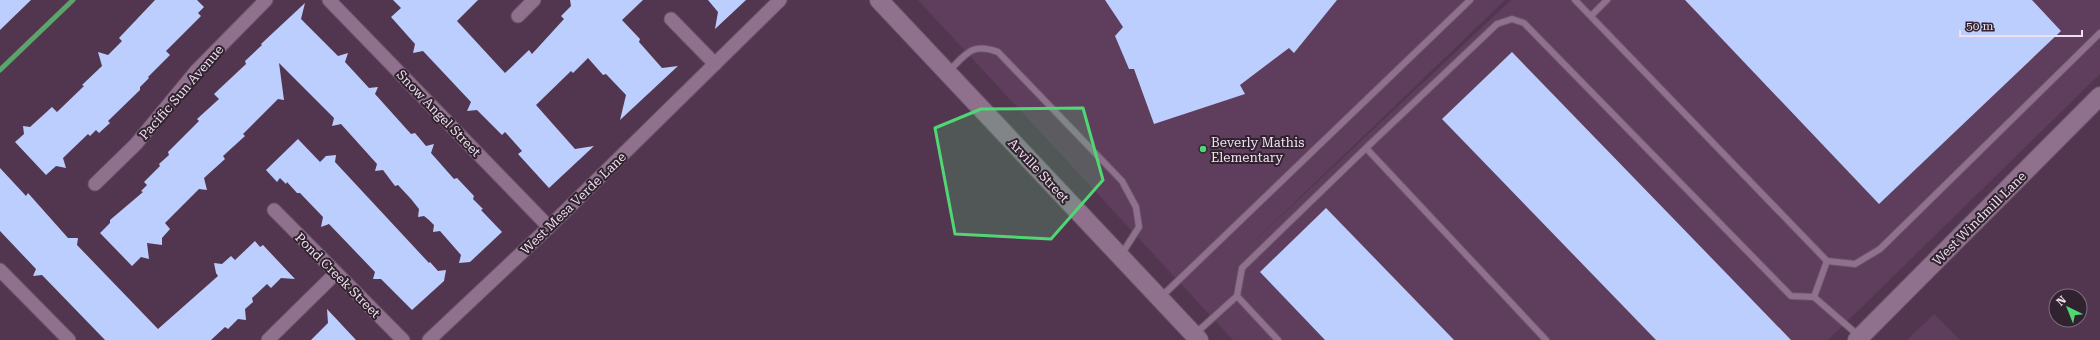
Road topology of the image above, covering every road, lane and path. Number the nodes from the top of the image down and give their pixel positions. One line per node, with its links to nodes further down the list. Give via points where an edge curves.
1 (266, 0): 17 (street, Pacific Sun Avenue, via 197,70 136,144)
2 (328, 0): 19 (street, Snow Angel Street)
3 (534, 0): 9 (street)
4 (780, 0): 13 (street, West Mesa Verde Lane)
5 (879, 0): 14 (street, Arville Street)
6 (1470, 0): 26 (lane)
7 (1575, 0): 10 (lane)
8 (1607, 0): 10 (lane)
9 (518, 16)
10 (1591, 16): 21 (lane)
11 (671, 19): 13 (street)
12 (2100, 33): 21 (lane, via 1880,249 1855,264)
13 (715, 64): 19 (street, West Mesa Verde Lane)
14 (948, 73): 20 (street, Arville Street); 20 (lane, via 972,50 985,47 998,52 1122,180 1136,207 1139,227)
15 (2100, 96): 28 (street, West Windmill Lane)
16 (1366, 148): 24 (lane, via 1242,268); 25 (lane, via 1497,24 1512,19 1524,23 1791,296); 34 (lane)
17 (95, 184)
18 (274, 210): 23 (street, Pond Creek Street)
19 (549, 227): 32 (street, West Mesa Verde Lane)
20 (1120, 256): 26 (street, Arville Street)
21 (1827, 261): 25 (lane)
22 (0, 270): 29 (street)
23 (336, 274): 30 (street); 31 (street, Pond Creek Street)
24 (1237, 296): 27 (lane); 33 (lane)
25 (1814, 296): 28 (lane)
26 (1160, 298): 27 (street, Arville Street)
27 (1196, 338)
28 (1859, 339)
29 (69, 340)
30 (268, 340)
31 (403, 340)
32 (429, 340)
33 (1278, 340)
34 (1546, 340)

